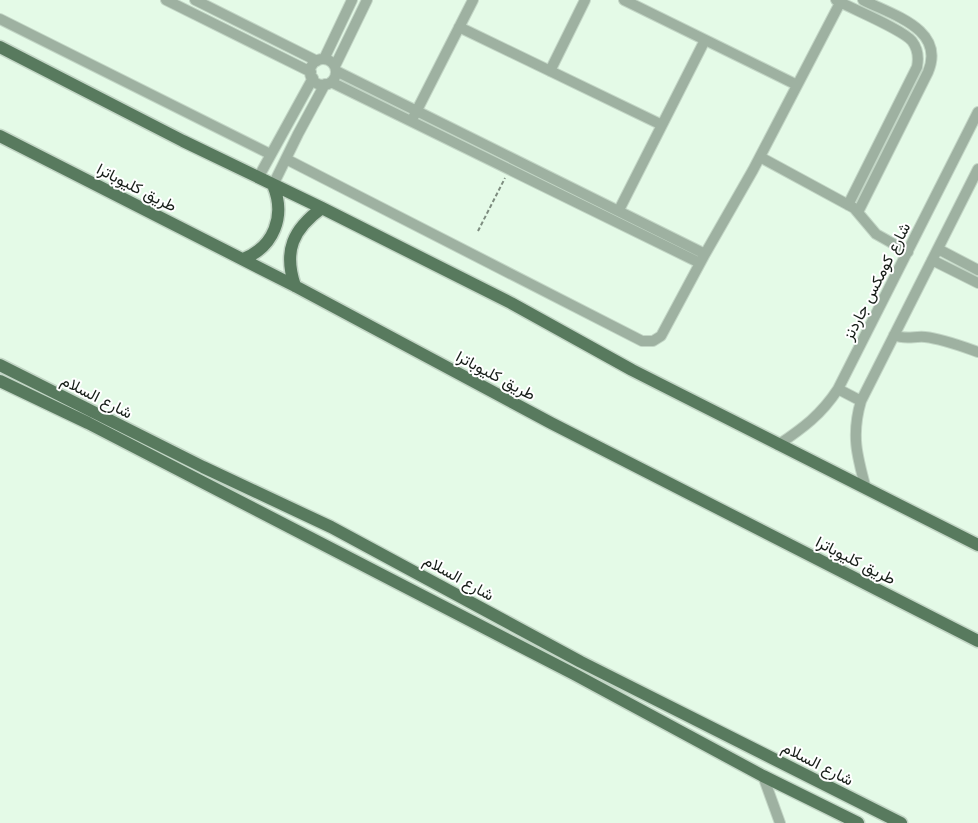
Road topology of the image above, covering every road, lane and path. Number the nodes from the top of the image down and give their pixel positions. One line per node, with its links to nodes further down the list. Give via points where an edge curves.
1 (166, 0): 10 (street)
2 (352, 0): 15 (street)
3 (367, 0): 16 (street)
4 (473, 0): 12 (street)
5 (585, 0): 17 (street)
6 (624, 0): 13 (street)
7 (863, 0): 38 (street, via 919,28 930,43 932,54 928,72)
8 (196, 1): 10 (street); 15 (street)
9 (837, 1): 20 (street); 35 (street, via 906,35 916,46 918,60)
10 (193, 13): 18 (street)
11 (0, 19): 28 (street)
12 (459, 27): 17 (street); 21 (street)
13 (705, 40): 20 (street); 24 (street)
14 (0, 47): 33 (main road)
15 (320, 60): 16 (street, via 331,62); 18 (street, via 312,66)
16 (336, 68): 19 (street, via 336,76); 21 (street)
17 (550, 71): 24 (street)
18 (312, 75): 19 (street, via 318,83); 25 (street)
19 (328, 83): 23 (street); 26 (street)
20 (797, 85): 29 (street)
21 (416, 111): 23 (street); 37 (street)
22 (978, 112): 43 (street, شارع كومكس جاردنز)
23 (411, 122): 32 (street)
24 (662, 126): 37 (street)
25 (286, 128): 26 (street); 28 (street)
26 (298, 134): 30 (street)
27 (0, 136): 45 (main road, طريق كليوباترا)
28 (270, 154): 33 (street)
29 (760, 157): 35 (street); 44 (street)
30 (286, 159): 34 (street); 44 (street, via 642,341 653,341 661,336)
31 (978, 169): 42 (street)
32 (510, 170): 40 (street); 41 (path)
33 (258, 178): 34 (main road)
34 (273, 185): 36 (main road); 45 (main road, via 279,207 275,229 262,248)
35 (848, 205): 38 (street)
36 (322, 208): 49 (main road, via 299,230 290,246 289,263); 56 (main road, via 511,303 609,358)
37 (618, 210): 39 (street)
38 (858, 212): 43 (street, via 876,234)
39 (630, 216): 40 (street); 44 (street)
40 (624, 226): 44 (street)
41 (478, 231)
42 (938, 249): 46 (street); 47 (street)
43 (908, 252): 54 (street, شارع كومكس جاردنز)
44 (702, 258)
45 (243, 260): 49 (main road, طريق كليوباترا)
46 (932, 260): 48 (street); 50 (street)
47 (978, 270)
48 (978, 283)
49 (295, 286): 59 (main road, طريق كليوباترا, via 551,423)
50 (894, 335): 51 (street, via 932,338); 55 (street)
51 (978, 352)
52 (0, 365): 60 (main road, شارع السلام, via 331,527)
53 (0, 381): 61 (main road, شارع السلام, via 88,423)
54 (838, 389): 55 (street); 56 (street, شارع كومكس جاردنز, via 813,420)
55 (861, 401): 57 (street, via 855,438)
56 (778, 445): 57 (main road)
57 (866, 490): 58 (main road)
58 (978, 545)
59 (978, 641)
60 (581, 662): 61 (main road); 65 (main road, شارع السلام)
61 (574, 674): 62 (main road, شارع السلام)
62 (763, 776): 63 (street); 64 (main road, شارع السلام)
63 (780, 823)
64 (858, 823)
65 (901, 823)

